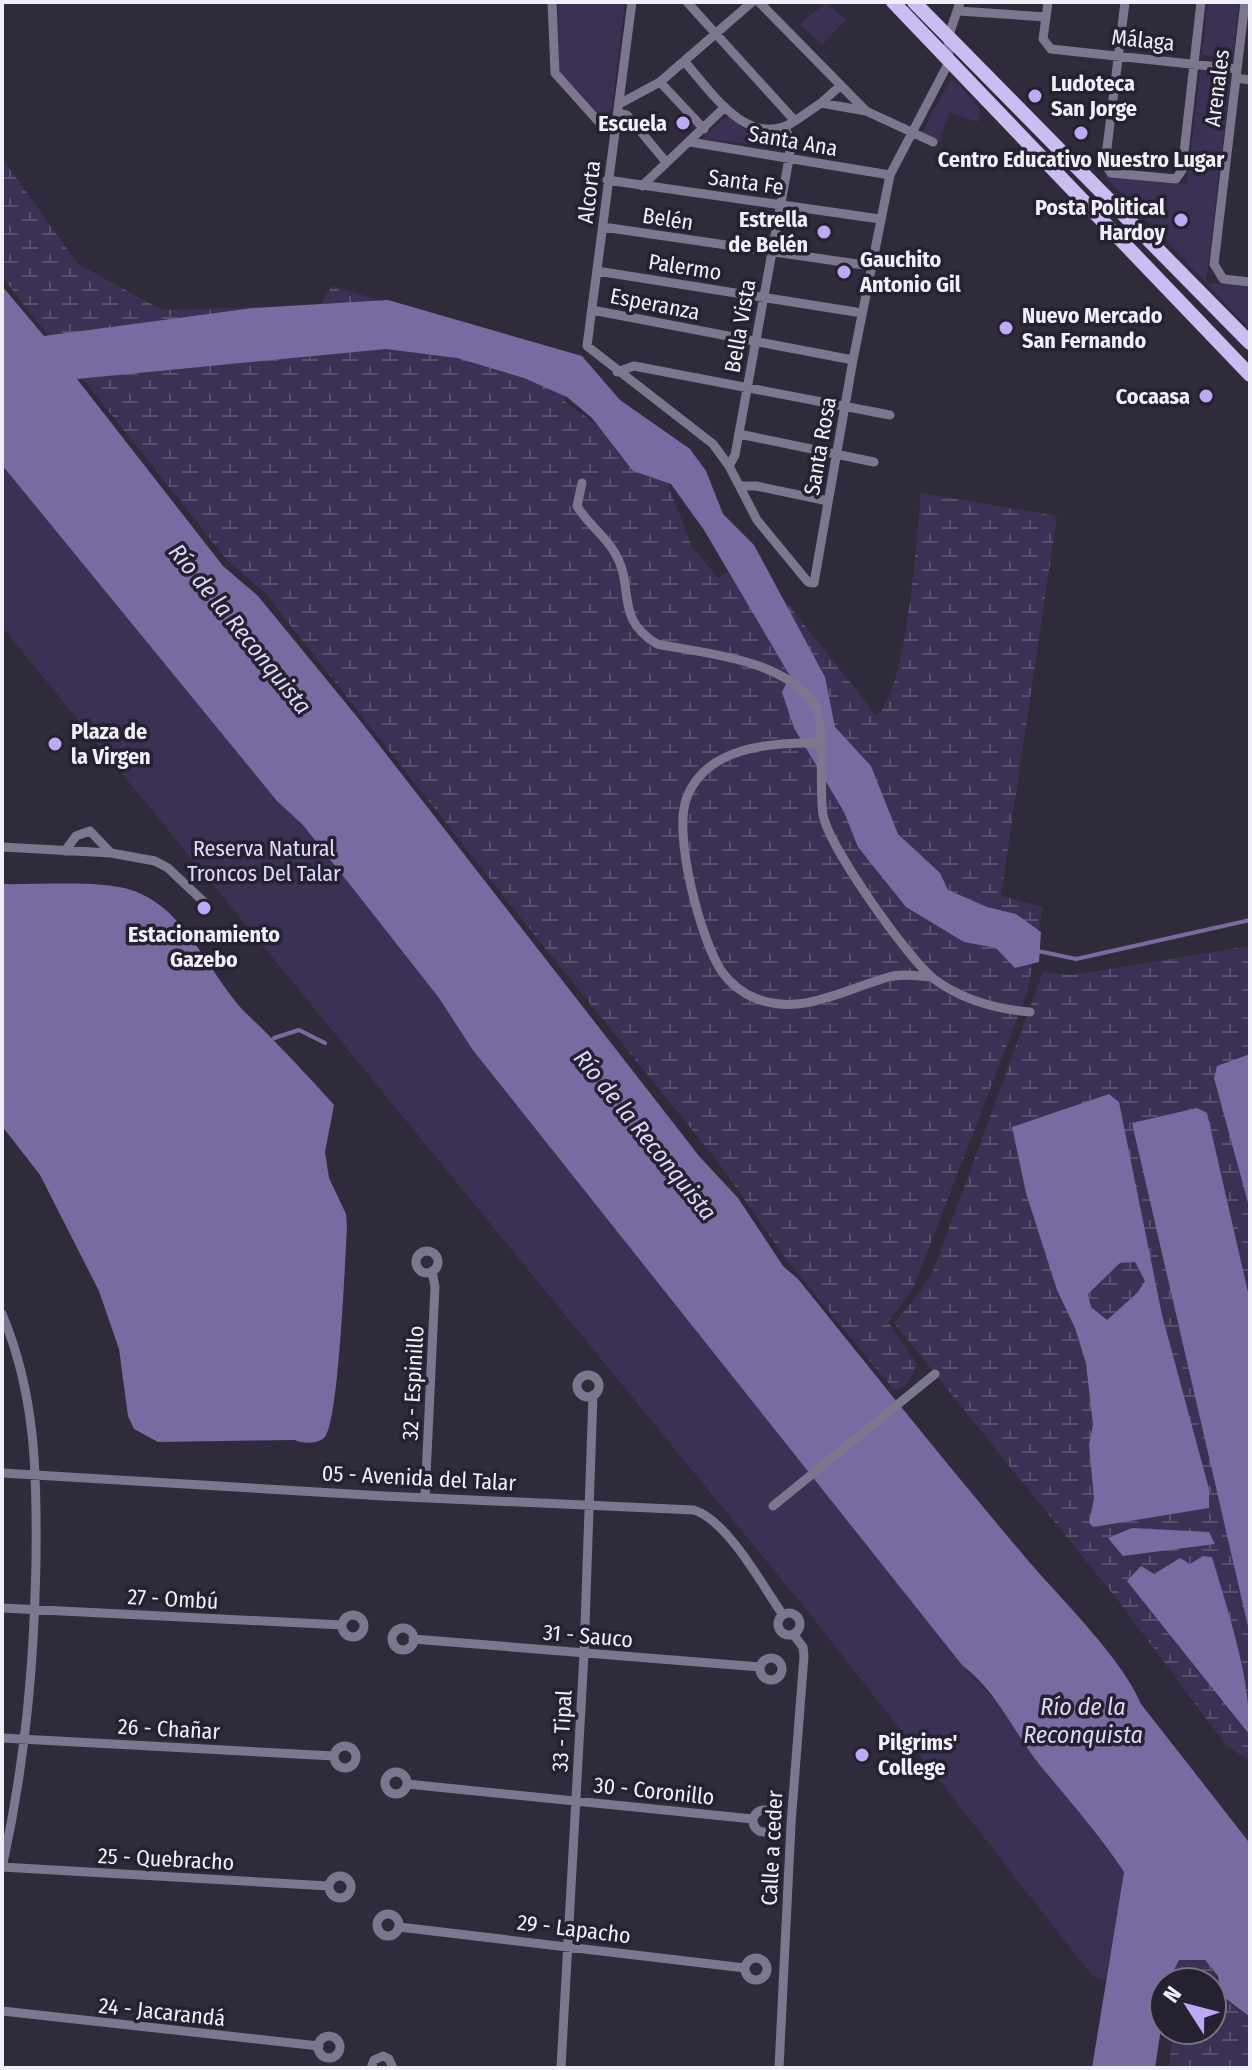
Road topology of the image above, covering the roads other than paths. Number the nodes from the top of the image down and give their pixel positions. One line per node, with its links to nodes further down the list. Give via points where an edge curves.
1 (552, 2): 30 (street, via 555,73 598,121)
2 (632, 2): 26 (street, Alcorta)
3 (687, 2): 14 (street)
4 (752, 2): 14 (street)
5 (759, 2): 23 (street)
6 (893, 2): 18 (main road)
7 (914, 2): 15 (main road)
8 (1048, 2): 13 (street)
9 (1125, 2): 16 (street)
10 (1201, 2): 19 (street, Arenales)
11 (1245, 2): 20 (street, Arenales)
12 (960, 7): 13 (street); 15 (street)
13 (1046, 17): 16 (street, Málaga, via 1046,46 1051,49)
14 (717, 35): 17 (street); 28 (street)
15 (948, 38): 18 (street); 40 (main road)
16 (1118, 55): 19 (street, Málaga); 19 (street, Arenales, via 1104,159 1111,173 1181,176)
17 (685, 62): 22 (street); 25 (street)
18 (949, 62): 32 (street, Santa Rosa); 42 (main road)
19 (1194, 64): 20 (street, Málaga)
20 (1237, 74): 21 (street, Málaga); 48 (street, Arenales, via 1214,264 1223,279)
21 (1250, 80)
22 (660, 82): 26 (street); 31 (street)
23 (840, 86): 24 (street); 27 (street)
24 (821, 103): 27 (street); 28 (street)
25 (725, 107): 29 (street, via 748,126); 31 (street)
26 (620, 108): 30 (street, Alcorta); 36 (street)
27 (866, 111): 32 (street)
28 (795, 121): 29 (street)
29 (785, 128): 35 (street, Bella Vista, via 791,142)
30 (616, 129): 38 (street, Alcorta)
31 (704, 129): 33 (street)
32 (909, 133): 34 (street); 37 (street, Santa Rosa)
33 (690, 142): 35 (street, Santa Ana); 36 (street)
34 (933, 142)
35 (789, 159): 37 (street, Santa Ana); 41 (street, Bella Vista)
36 (666, 162): 39 (street)
37 (890, 175): 43 (street, Santa Rosa)
38 (607, 180): 39 (street, Santa Fe); 44 (street, Alcorta)
39 (642, 186): 41 (street, Santa Fe)
40 (1110, 198): 42 (main road); 53 (main road)
41 (780, 205): 43 (street, Santa Fe); 45 (street, Bella Vista)
42 (1094, 212): 56 (main road)
43 (880, 219): 46 (street, Santa Rosa)
44 (603, 227): 45 (street, Belén); 47 (street, Alcorta)
45 (771, 252): 46 (street, Belén); 49 (street, Bella Vista)
46 (871, 266): 51 (street, Santa Rosa)
47 (597, 271): 49 (street, Palermo); 50 (street, Alcorta)
48 (1250, 282)
49 (762, 298): 51 (street, Palermo); 52 (street, Bella Vista)
50 (592, 310): 52 (street, Esperanza); 55 (street, Alcorta, via 587,346)
51 (862, 313): 54 (street, Santa Rosa)
52 (754, 343): 54 (street, Esperanza); 57 (street, Bella Vista)
53 (1250, 343)
54 (853, 360): 58 (street, Santa Rosa)
55 (617, 372): 57 (street, via 634,366); 63 (street, Santa Rosa, via 705,435)
56 (1250, 375)
57 (747, 389): 58 (street); 60 (street, Bella Vista)
58 (845, 407): 59 (street); 61 (street, Santa Rosa)
59 (890, 415)
60 (739, 434): 61 (street); 63 (street, Bella Vista)
61 (836, 456): 62 (street); 66 (street, Santa Rosa)
62 (874, 462)
63 (729, 466): 65 (street, Santa Rosa)
64 (582, 483): 67 (street, via 577,506 620,563 632,623 642,635 657,644 765,666 815,706 821,719)
65 (741, 486): 66 (street); 66 (street, Santa Rosa, via 757,520 814,583)
66 (828, 501)
67 (819, 743): 72 (street, via 827,831 839,855); 72 (street, via 785,742 728,755 687,796 682,817 690,892 721,970 736,987 780,1007 891,975)
68 (2, 847): 69 (street)
69 (65, 851): 70 (street); 70 (street, via 83,830 96,835)
70 (111, 853): 71 (street, via 155,861)
71 (205, 903)
72 (931, 977): 73 (street, via 953,992 998,1009)
73 (1030, 1012)
74 (432, 1271): 80 (street, 32 - Espinillo)
75 (2, 1314): 79 (street, via 27,1397)
76 (935, 1374): 82 (street)
77 (593, 1395): 81 (street, 33 - Tipal)
78 (2, 1473): 79 (street, 05 - Avenida del Talar)
79 (37, 1474): 80 (street, 05 - Avenida del Talar); 84 (street)
80 (425, 1497): 81 (street, 05 - Avenida del Talar)
81 (589, 1504): 85 (street, 05 - Avenida del Talar, via 705,1514); 89 (street, 33 - Tipal)
82 (773, 1506)
83 (2, 1608): 84 (street, 27 - Ombú)
84 (35, 1609): 86 (street, 27 - Ombú); 92 (street)
85 (783, 1615): 87 (street, via 778,1627); 87 (street, via 799,1619)
86 (342, 1625)
87 (793, 1634): 107 (street, Calle a ceder, via 804,1656)
88 (413, 1639): 89 (street, 31 - Sauco)
89 (584, 1654): 90 (street, 31 - Sauco); 95 (street, 33 - Tipal)
90 (760, 1667)
91 (2, 1738): 92 (street, 26 - Chañar)
92 (27, 1739): 93 (street, 26 - Chañar); 97 (street)
93 (334, 1756)
94 (407, 1784): 95 (street, 30 - Coronillo)
95 (576, 1802): 96 (street, 30 - Coronillo); 100 (street, 33 - Tipal)
96 (753, 1819)
97 (2, 1867): 98 (street, 25 - Quebracho)
98 (329, 1886)
99 (399, 1927): 100 (street, 29 - Lapacho)
100 (568, 1946): 101 (street, 29 - Lapacho); 106 (street, 33 - Tipal)
101 (745, 1968)
102 (2, 2011): 103 (street, 24 - Jacarandá)
103 (319, 2046)
104 (371, 2068): 105 (street, via 383,2056)
105 (393, 2068)
106 (561, 2068)
107 (779, 2068)

